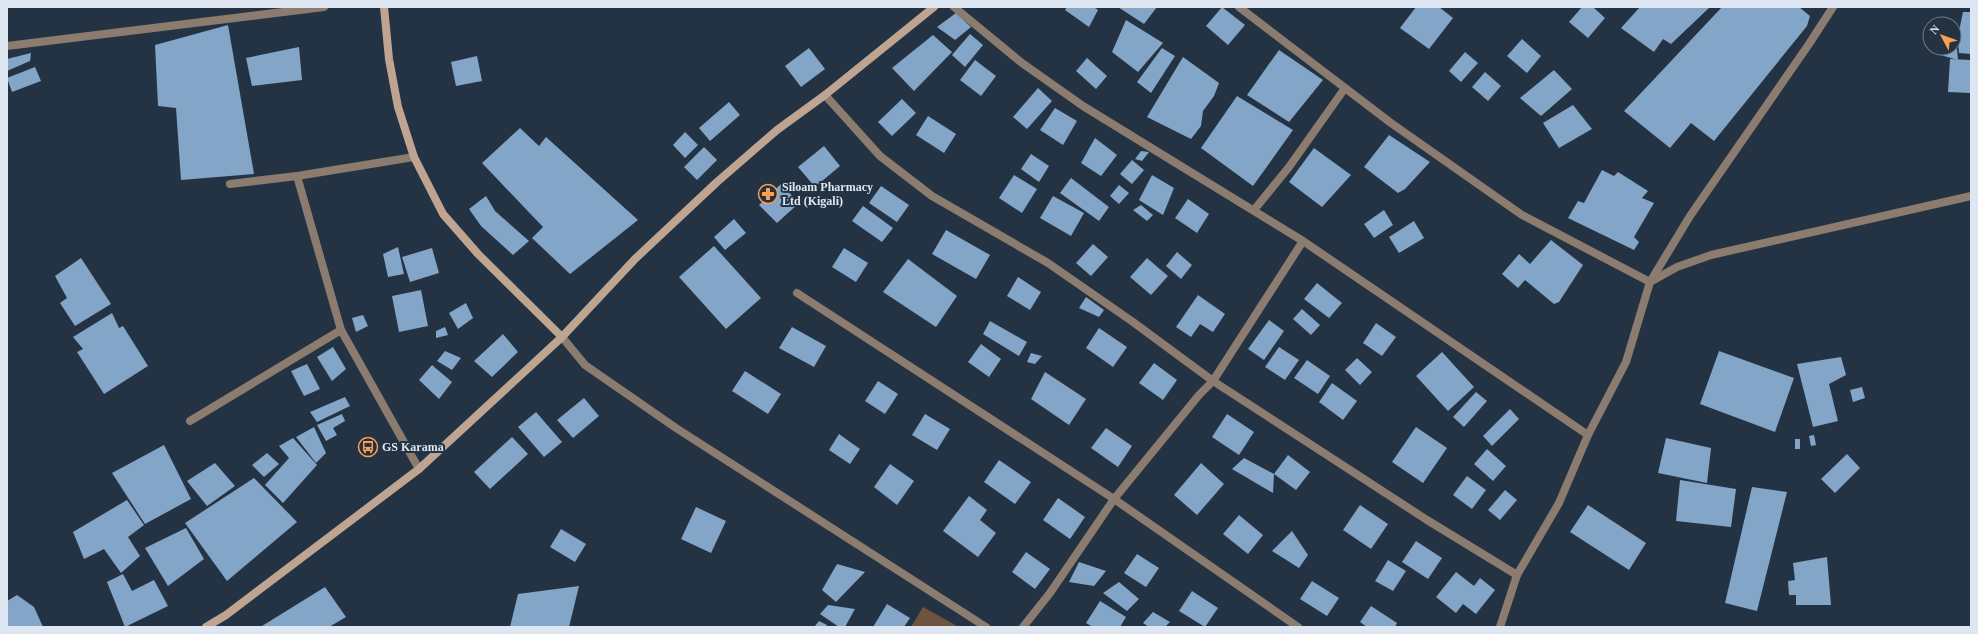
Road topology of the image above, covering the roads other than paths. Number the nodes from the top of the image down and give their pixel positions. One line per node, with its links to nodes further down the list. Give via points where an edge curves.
1 (324, 7): 7 (street)
2 (384, 7): 10 (main road, via 398,107)
3 (934, 7): 9 (main road)
4 (954, 7): 14 (street, via 1022,63 1083,106)
5 (1239, 7): 8 (street)
6 (1832, 7): 16 (street, via 1690,216)
7 (7, 46)
8 (1345, 88): 14 (street, via 1289,167); 16 (street, via 1522,215)
9 (825, 95): 19 (main road, via 777,130 717,182 635,259); 20 (street, via 880,156 932,196 1048,263 1134,322)
10 (414, 157): 11 (street); 19 (main road, via 443,214 483,259)
11 (297, 176): 12 (street); 18 (street)
12 (230, 184)
13 (1971, 196): 16 (street, via 1711,255 1677,267)
14 (1254, 210): 15 (street)
15 (1303, 241): 20 (street); 22 (street)
16 (1650, 282): 22 (street, via 1626,362)
17 (797, 293): 24 (street)
18 (341, 330): 21 (street); 23 (street)
19 (562, 336): 23 (main road); 27 (street, via 584,365 670,424)
20 (1213, 382): 24 (street); 25 (street)
21 (190, 420)
22 (1588, 435): 25 (street, via 1559,503)
23 (419, 469): 26 (main road, via 226,615)
24 (1114, 499): 28 (street, via 1050,593); 29 (street)
25 (1517, 575): 30 (street)
26 (206, 627)
27 (986, 627)
28 (1022, 627)
29 (1298, 627)
30 (1500, 627)

